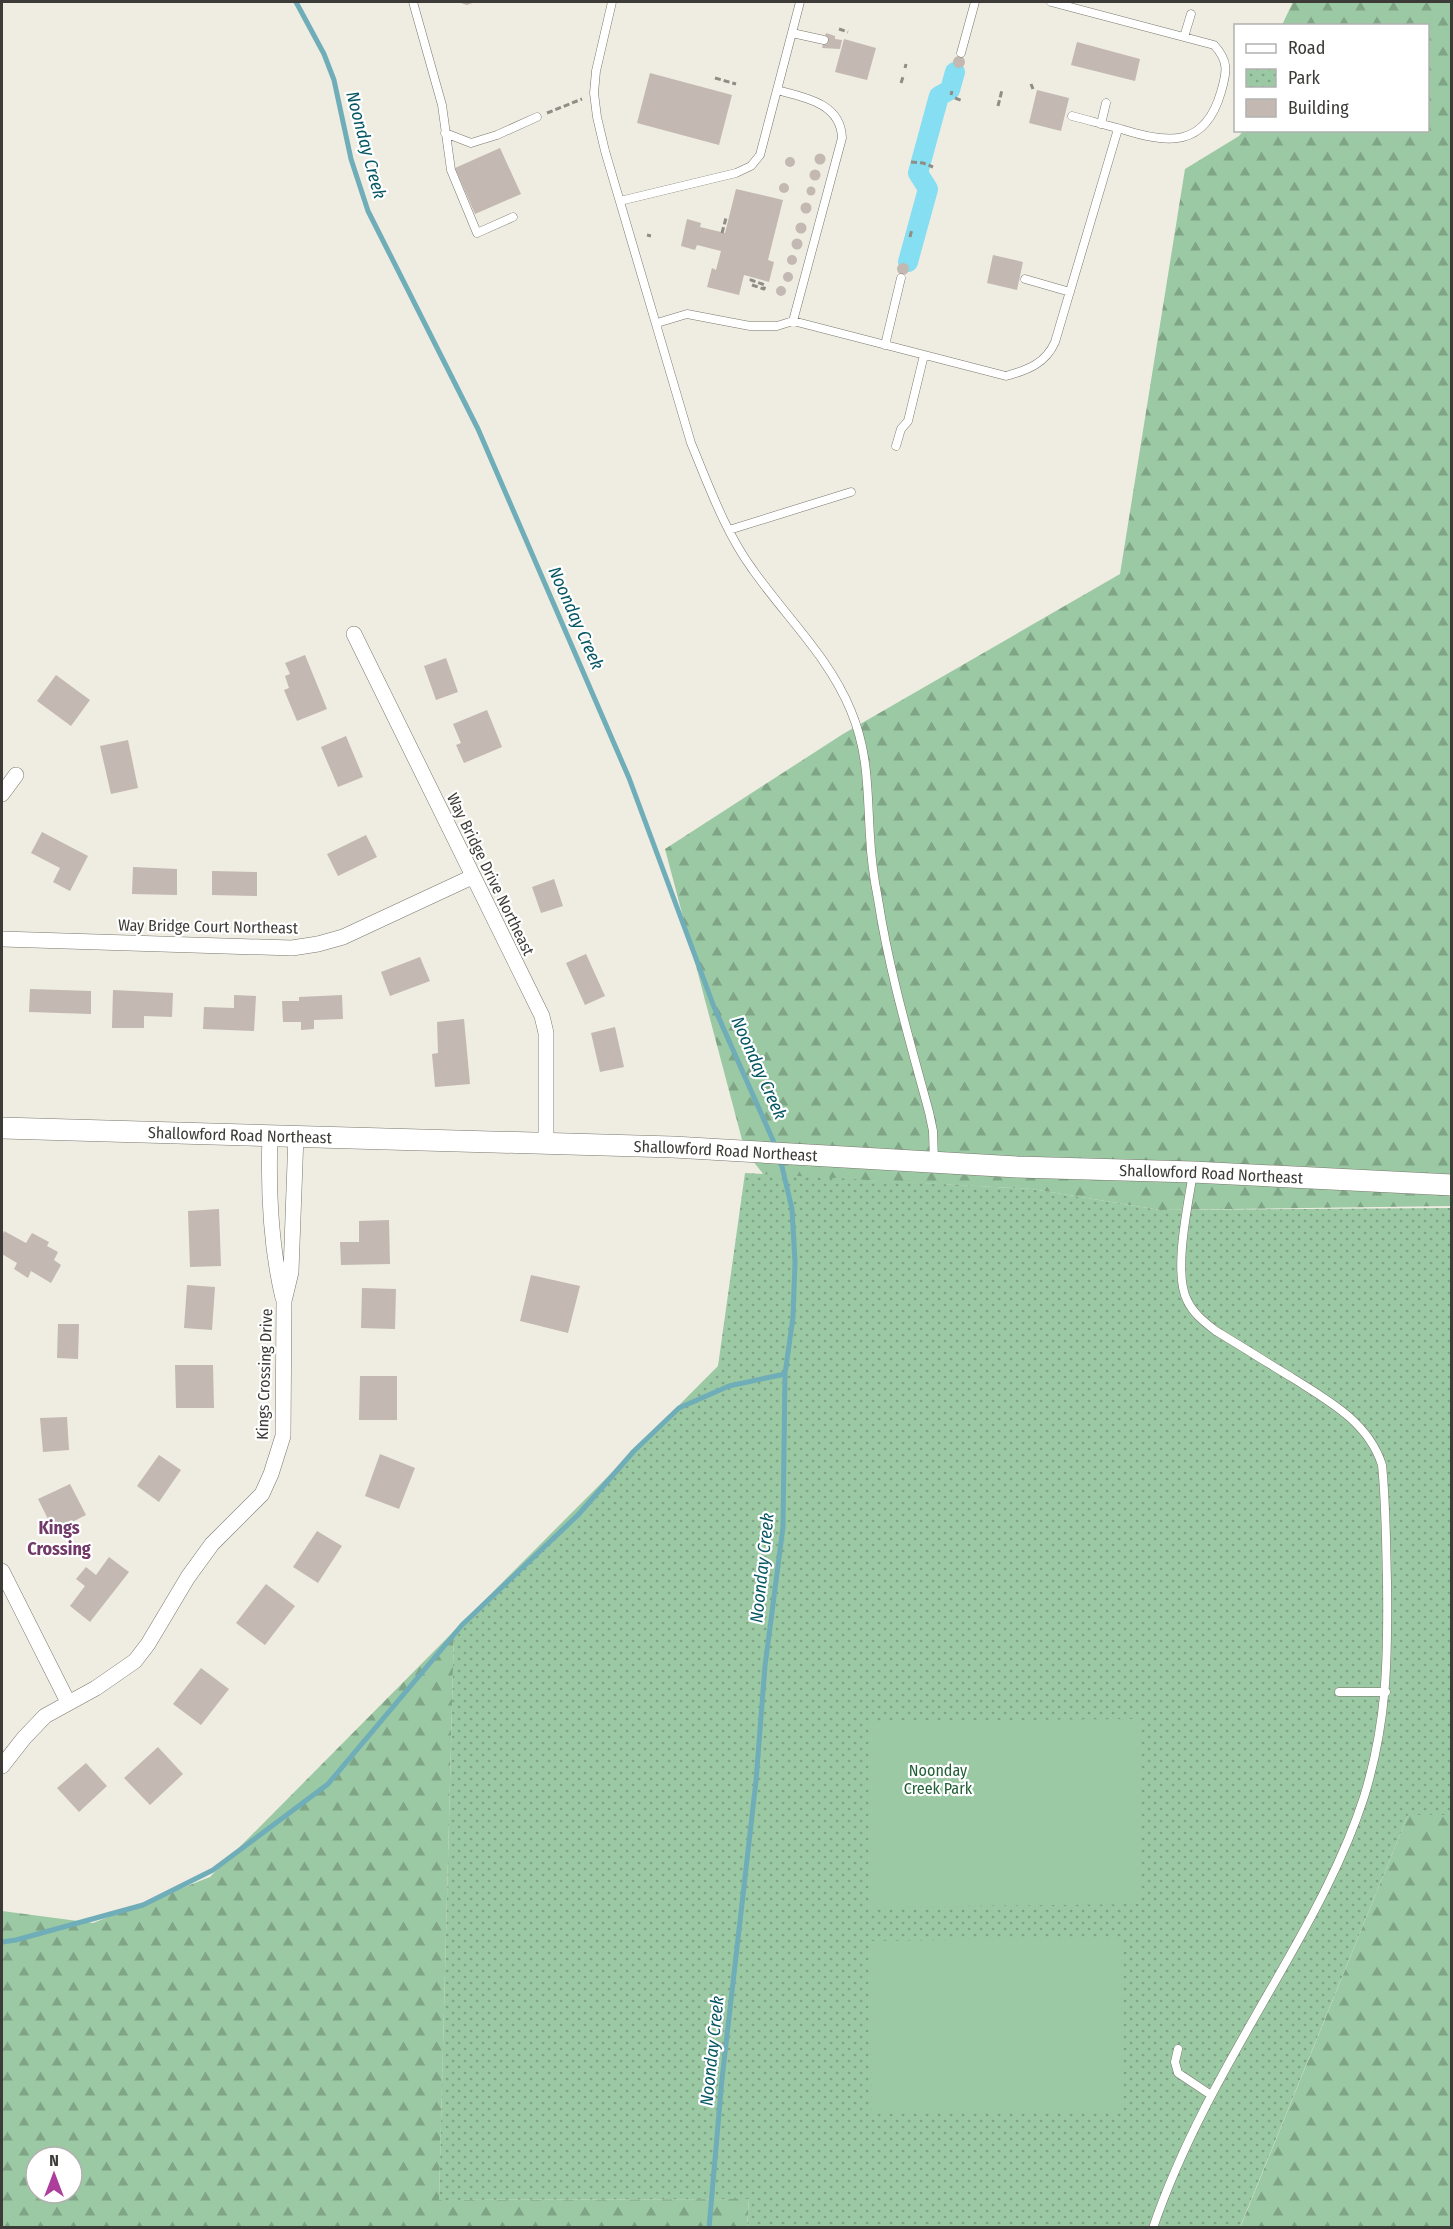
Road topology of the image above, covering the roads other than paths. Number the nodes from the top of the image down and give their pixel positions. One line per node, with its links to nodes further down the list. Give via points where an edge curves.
1 (413, 2): 17 (lane, via 442,105)
2 (612, 2): 18 (lane, via 594,93)
3 (800, 2): 7 (lane)
4 (975, 2): 10 (lane)
5 (1051, 2): 8 (lane)
6 (1191, 14): 8 (lane)
7 (792, 33): 9 (lane); 11 (lane)
8 (1184, 37): 16 (lane, via 1214,45 1223,55 1223,85 1213,115 1192,135 1178,140)
9 (824, 40)
10 (961, 53)
11 (777, 90): 18 (lane, via 760,155 751,166); 23 (lane, via 816,100 828,108 842,129)
12 (1106, 103): 15 (lane)
13 (1072, 116): 15 (lane)
14 (537, 117): 17 (lane, via 471,143)
15 (1101, 124): 16 (lane)
16 (1118, 129): 22 (lane)
17 (445, 133): 19 (lane, via 451,170 477,233)
18 (620, 201): 24 (lane)
19 (513, 217)
20 (901, 278): 25 (lane)
21 (1025, 279): 22 (lane)
22 (1070, 291): 26 (lane, via 1050,353 1030,368 1006,376)
23 (793, 321): 24 (lane, via 777,326 750,326 687,314); 25 (lane)
24 (657, 323): 29 (lane, via 691,443)
25 (885, 345): 26 (lane)
26 (924, 355): 27 (lane, via 908,421)
27 (896, 446)
28 (851, 492): 29 (lane)
29 (729, 530): 39 (lane, via 752,569 838,681 864,746 877,899 929,1112)
30 (354, 634): 33 (street, Way Bridge Drive Northeast)
31 (16, 775): 32 (street)
32 (2, 794)
33 (472, 877): 34 (street, Way Bridge Court Northeast, via 343,937 292,948); 38 (street, Way Bridge Drive Northeast, via 542,1016 546,1033)
34 (2, 939)
35 (2, 1128): 36 (street, Shallowford Road Northeast)
36 (270, 1134): 37 (street, Shallowford Road Northeast); 42 (street, Kings Crossing Drive, via 270,1215)
37 (296, 1135): 38 (street, Shallowford Road Northeast); 42 (street, Kings Crossing Drive, via 291,1272)
38 (546, 1142): 39 (street, Shallowford Road Northeast)
39 (934, 1163): 40 (street, Shallowford Road Northeast)
40 (1193, 1172): 41 (street, Shallowford Road Northeast); 45 (lane, via 1182,1261 1183,1288 1193,1309 1216,1330 1339,1408 1360,1427 1379,1455 1386,1532)
41 (1452, 1185)
42 (284, 1301): 46 (street, Kings Crossing Drive, via 283,1436 262,1494 212,1544 135,1661)
43 (2, 1570): 46 (street)
44 (1339, 1692): 45 (lane)
45 (1386, 1692): 49 (lane, via 1364,1798 1332,1875)
46 (68, 1702): 47 (street, Kings Crossing Drive, via 45,1716)
47 (2, 1766)
48 (1178, 2049): 49 (lane, via 1178,2073)
49 (1212, 2095): 50 (lane, via 1175,2171)
50 (1153, 2228)

